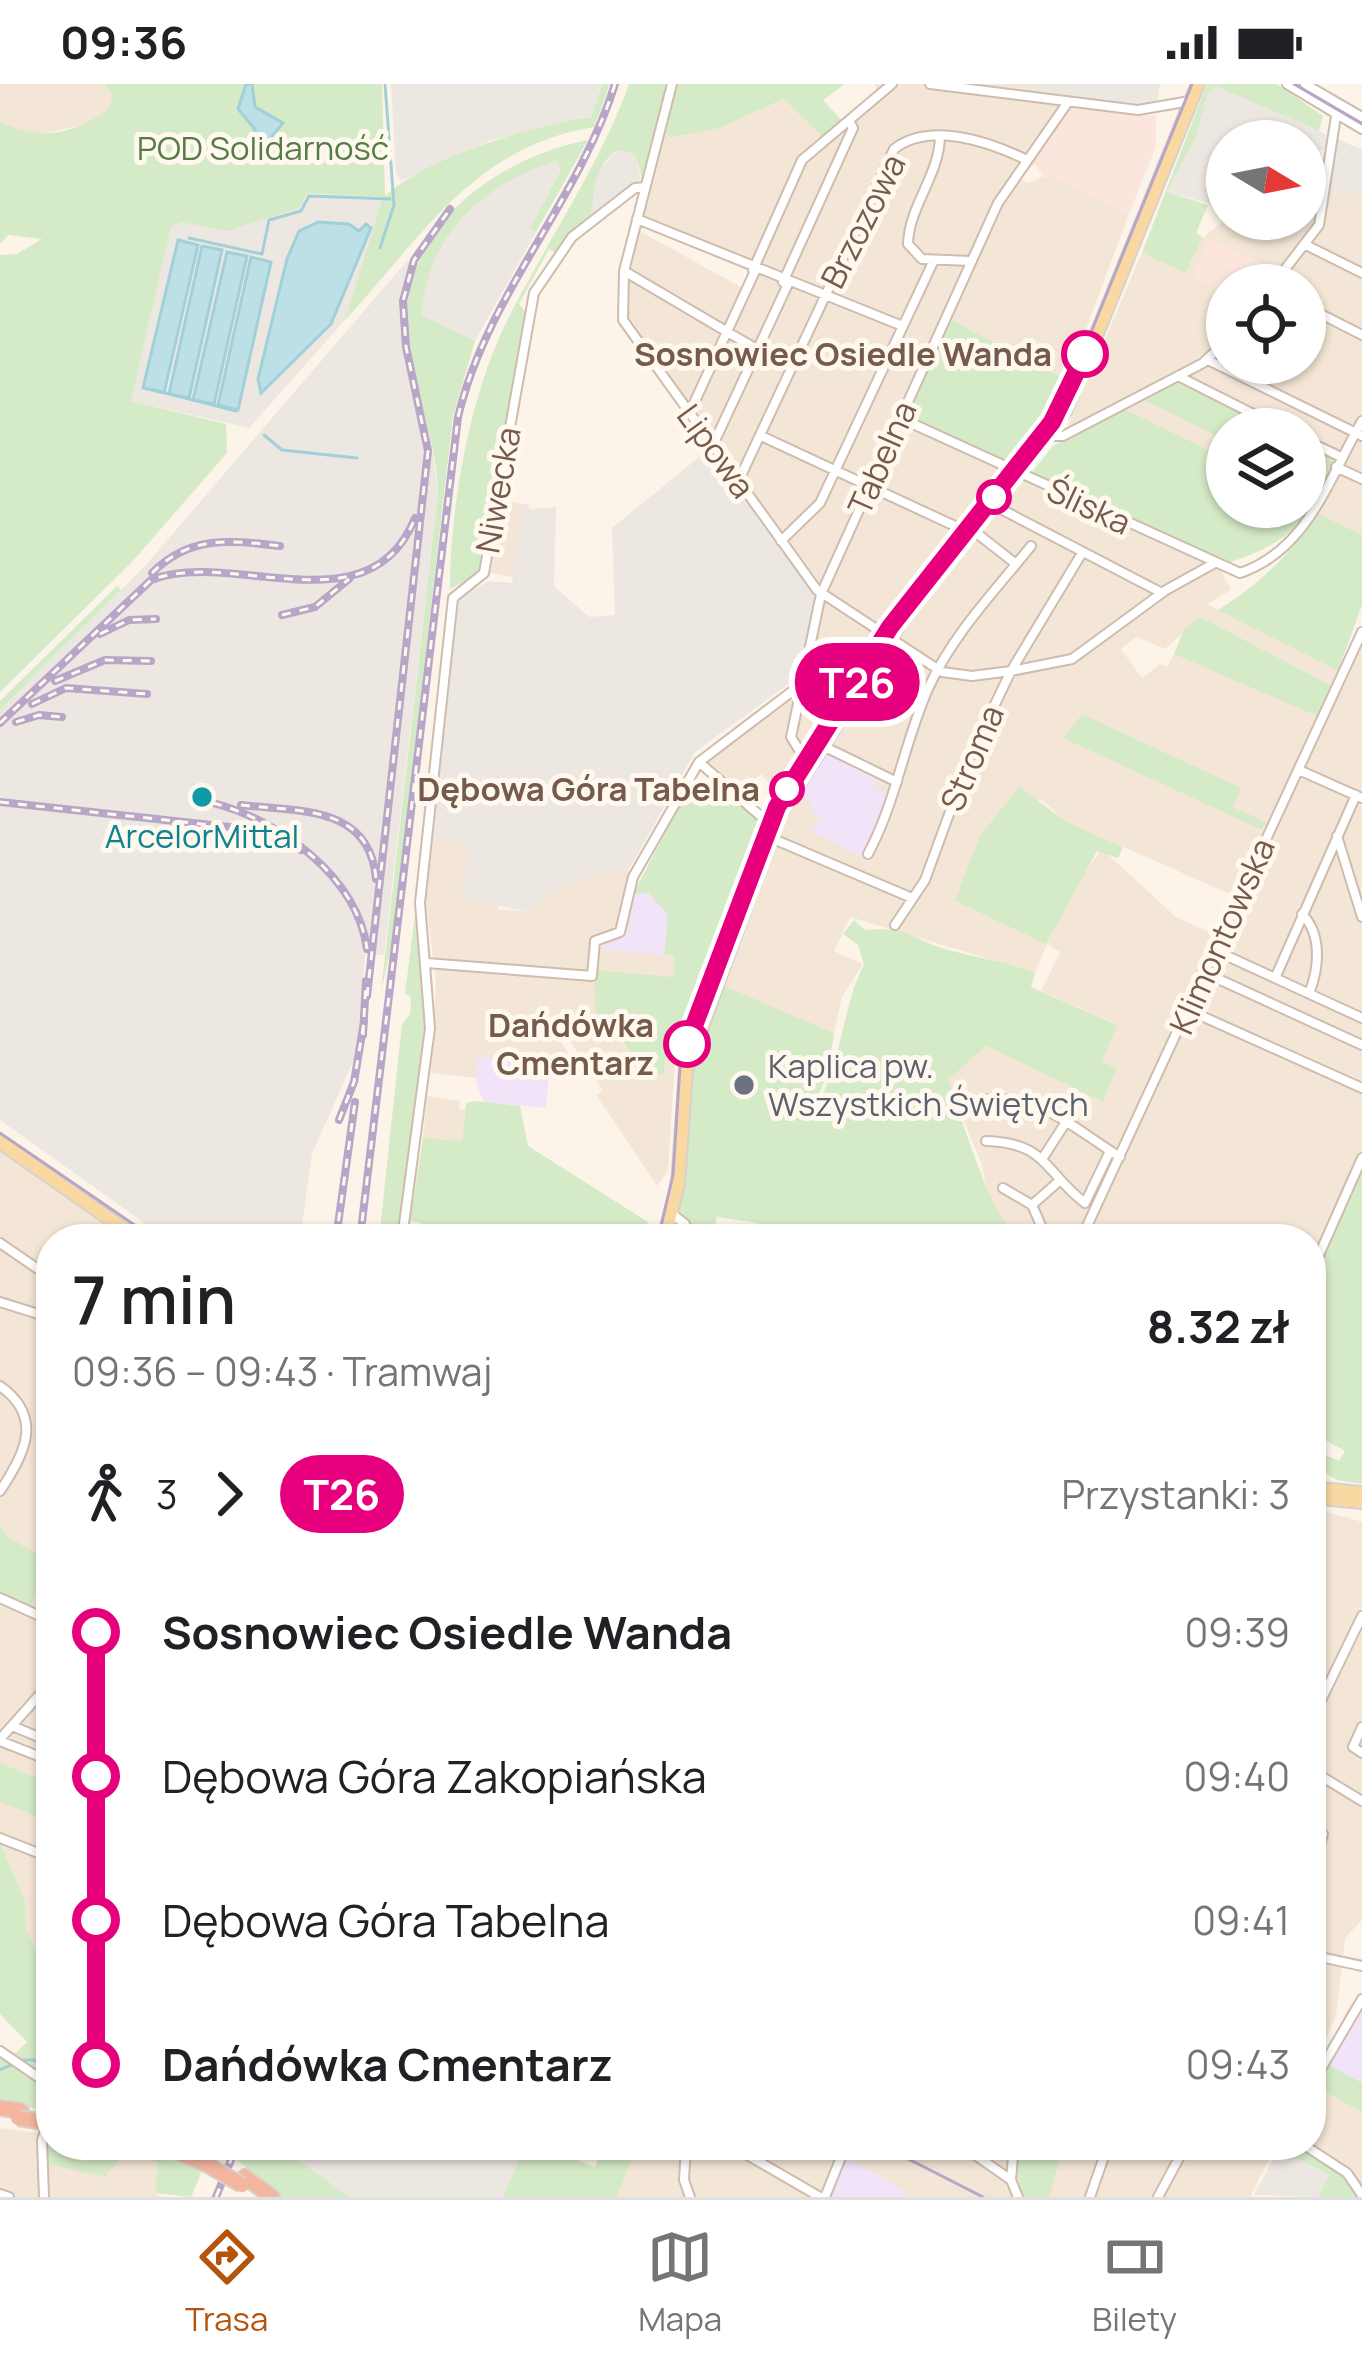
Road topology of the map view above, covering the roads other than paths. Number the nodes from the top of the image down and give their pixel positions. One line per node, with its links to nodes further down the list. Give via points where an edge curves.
1 (672, 84): 15 (street, Lipowa)
2 (892, 84): 11 (street)
3 (930, 84): 8 (street)
4 (1198, 84): 7 (main road)
5 (1287, 84): 9 (street)
6 (1308, 85): 10 (street)
7 (1192, 101): 8 (street, via 1138,110); 40 (main road, via 1078,387)
8 (1068, 102): 14 (street, Tabelna)
9 (1336, 116): 12 (street); 17 (street, via 1321,218)
10 (1362, 117)
11 (850, 121): 21 (street, via 802,160); 24 (street)
12 (1362, 129)
13 (940, 137): 14 (street, Brzozowa); 18 (street, via 908,237 915,255); 25 (street, Brzozowa, via 895,149)
14 (1027, 160): 19 (street, Tabelna)
15 (638, 195): 16 (street, Lipowa); 78 (street, Niwecka, via 572,237 534,292 484,573 453,598 420,903)
16 (637, 219): 21 (street); 22 (street, Lipowa)
17 (1306, 245): 20 (street); 23 (street)
18 (934, 260): 19 (street); 27 (street)
19 (970, 261): 36 (street, Tabelna)
20 (1290, 264)
21 (754, 270): 24 (street); 29 (street)
22 (624, 271): 29 (street); 35 (street, Lipowa, via 623,320)
23 (1362, 273)
24 (786, 283): 25 (street); 30 (street)
25 (824, 296): 27 (street); 39 (street, Brzozowa)
26 (1326, 316): 28 (street)
27 (900, 325): 45 (street)
28 (1362, 334)
29 (727, 335): 30 (street); 35 (street)
30 (758, 350): 41 (street)
31 (1206, 360): 32 (street)
32 (1178, 376): 34 (street); 40 (street)
33 (1258, 384): 38 (street)
34 (1241, 408)
35 (689, 414): 41 (street, Lipowa)
36 (900, 418): 46 (street, Śliska); 49 (street, Tabelna)
37 (1362, 421): 38 (street)
38 (1359, 434): 43 (street)
39 (760, 436): 45 (street); 48 (street, Brzozowa)
40 (1050, 436): 46 (main road)
41 (712, 447): 48 (street, Lipowa)
42 (1326, 450): 43 (street)
43 (1341, 457): 44 (street)
44 (1336, 467): 47 (street); 56 (street, via 1285,548 1240,573)
45 (836, 470): 49 (street); 52 (street, via 810,517)
46 (1020, 474): 50 (main road); 56 (street, Śliska)
47 (1362, 479)
48 (738, 482): 52 (street, Lipowa)
49 (870, 485): 51 (street); 58 (street, Tabelna)
50 (995, 506): 51 (main road); 54 (street)
51 (973, 532): 55 (street); 60 (main road)
52 (781, 541): 58 (street, Lipowa)
53 (1031, 545): 55 (street)
54 (1082, 553): 57 (street); 62 (street)
55 (1016, 564): 61 (street)
56 (1214, 564): 57 (street, Stroma)
57 (1162, 593): 62 (street, Stroma, via 1072,659)
58 (821, 594): 60 (street, Lipowa); 63 (street, Tabelna)
59 (1362, 632): 67 (street, Klimontowska)
60 (890, 639): 61 (street, Lipowa); 64 (main road)
61 (938, 670): 62 (street); 68 (street)
62 (1011, 671): 73 (street, Stroma)
63 (800, 686): 65 (street); 66 (street, Tabelna, via 790,736)
64 (822, 746): 66 (main road); 68 (street)
65 (699, 762): 70 (street); 78 (street, via 632,880 620,932 595,941 592,976)
66 (809, 766): 70 (main road)
67 (1301, 771): 69 (street); 77 (street, Klimontowska)
68 (897, 782): 72 (street)
69 (1359, 797): 71 (street)
70 (772, 833): 73 (street); 97 (main road, via 679,1077 680,1170)
71 (1337, 836): 74 (street); 75 (street)
72 (868, 854)
73 (912, 898): 76 (street, Stroma)
74 (1302, 914): 80 (street); 81 (street, via 1319,962)
75 (1362, 917)
76 (895, 925)
77 (1214, 950): 79 (street, Klimontowska); 80 (street)
78 (427, 963): 99 (street, Niwecka, via 429,1039)
79 (1203, 972): 82 (street, Klimontowska); 84 (street)
80 (1276, 976): 81 (street)
81 (1310, 991): 83 (street)
82 (1186, 1009): 85 (street); 92 (street, Klimontowska)
83 (1362, 1018)
84 (1362, 1045)
85 (1362, 1088)
86 (970, 1101): 87 (street, via 1019,1101)
87 (1068, 1119): 90 (street); 91 (street)
88 (986, 1141): 91 (street)
89 (0, 1142): 98 (main road)
90 (1110, 1150): 92 (street); 94 (street, via 1087,1203)
91 (1044, 1156): 94 (street)
92 (1120, 1156): 103 (street, Klimontowska)
93 (1362, 1158): 104 (street)
94 (1058, 1182): 96 (street)
95 (1003, 1188): 96 (street)
96 (1032, 1205): 102 (street)
97 (671, 1213): 100 (main road); 101 (street)
98 (117, 1224)
99 (404, 1224)
100 (668, 1224)
101 (685, 1224)
102 (1040, 1224)
103 (1088, 1224)
104 (1326, 1239)
105 (0, 1243): 106 (street)
106 (36, 1268)
107 (0, 1302): 108 (street)
108 (36, 1313)
109 (0, 1386): 110 (street, via 22,1410 28,1434)
110 (0, 1490)
111 (1326, 1492): 112 (main road)
112 (1362, 1493)
113 (1326, 1495): 114 (main road)
114 (1362, 1502)
115 (0, 1598): 116 (street)
116 (36, 1614)
117 (1362, 1616): 118 (street)
118 (1326, 1690)
119 (36, 1699): 120 (street)
120 (12, 1726): 122 (street); 123 (street)
121 (1362, 1727): 124 (street, via 1353,1747)
122 (36, 1736)
123 (0, 1740): 125 (street)
124 (1362, 1753)
125 (36, 1755)
126 (1326, 1779): 127 (street)
127 (1362, 1801)
128 (0, 1838): 129 (street)
129 (36, 1852)
130 (1326, 1958): 131 (street)
131 (1362, 1966)
132 (1362, 1999): 134 (street)
133 (0, 2050): 135 (street)
134 (1326, 2060)
135 (36, 2075)
136 (0, 2112): 137 (highway, bridge)
137 (36, 2117)
138 (1326, 2159): 150 (street)
139 (43, 2160): 151 (street)
140 (207, 2160): 149 (highway, bridge)
141 (686, 2160): 154 (street)
142 (757, 2160): 155 (street)
143 (839, 2160): 155 (street)
144 (982, 2160): 148 (street)
145 (1013, 2160): 148 (street)
146 (1103, 2160): 157 (street)
147 (1178, 2160): 158 (street)
148 (1011, 2180): 156 (street)
149 (243, 2181): 152 (highway); 153 (highway)
150 (1362, 2195)
151 (44, 2197)
152 (259, 2197)
153 (272, 2197)
154 (690, 2197)
155 (823, 2197)
156 (1018, 2197)
157 (1090, 2197)
158 (1158, 2197)

